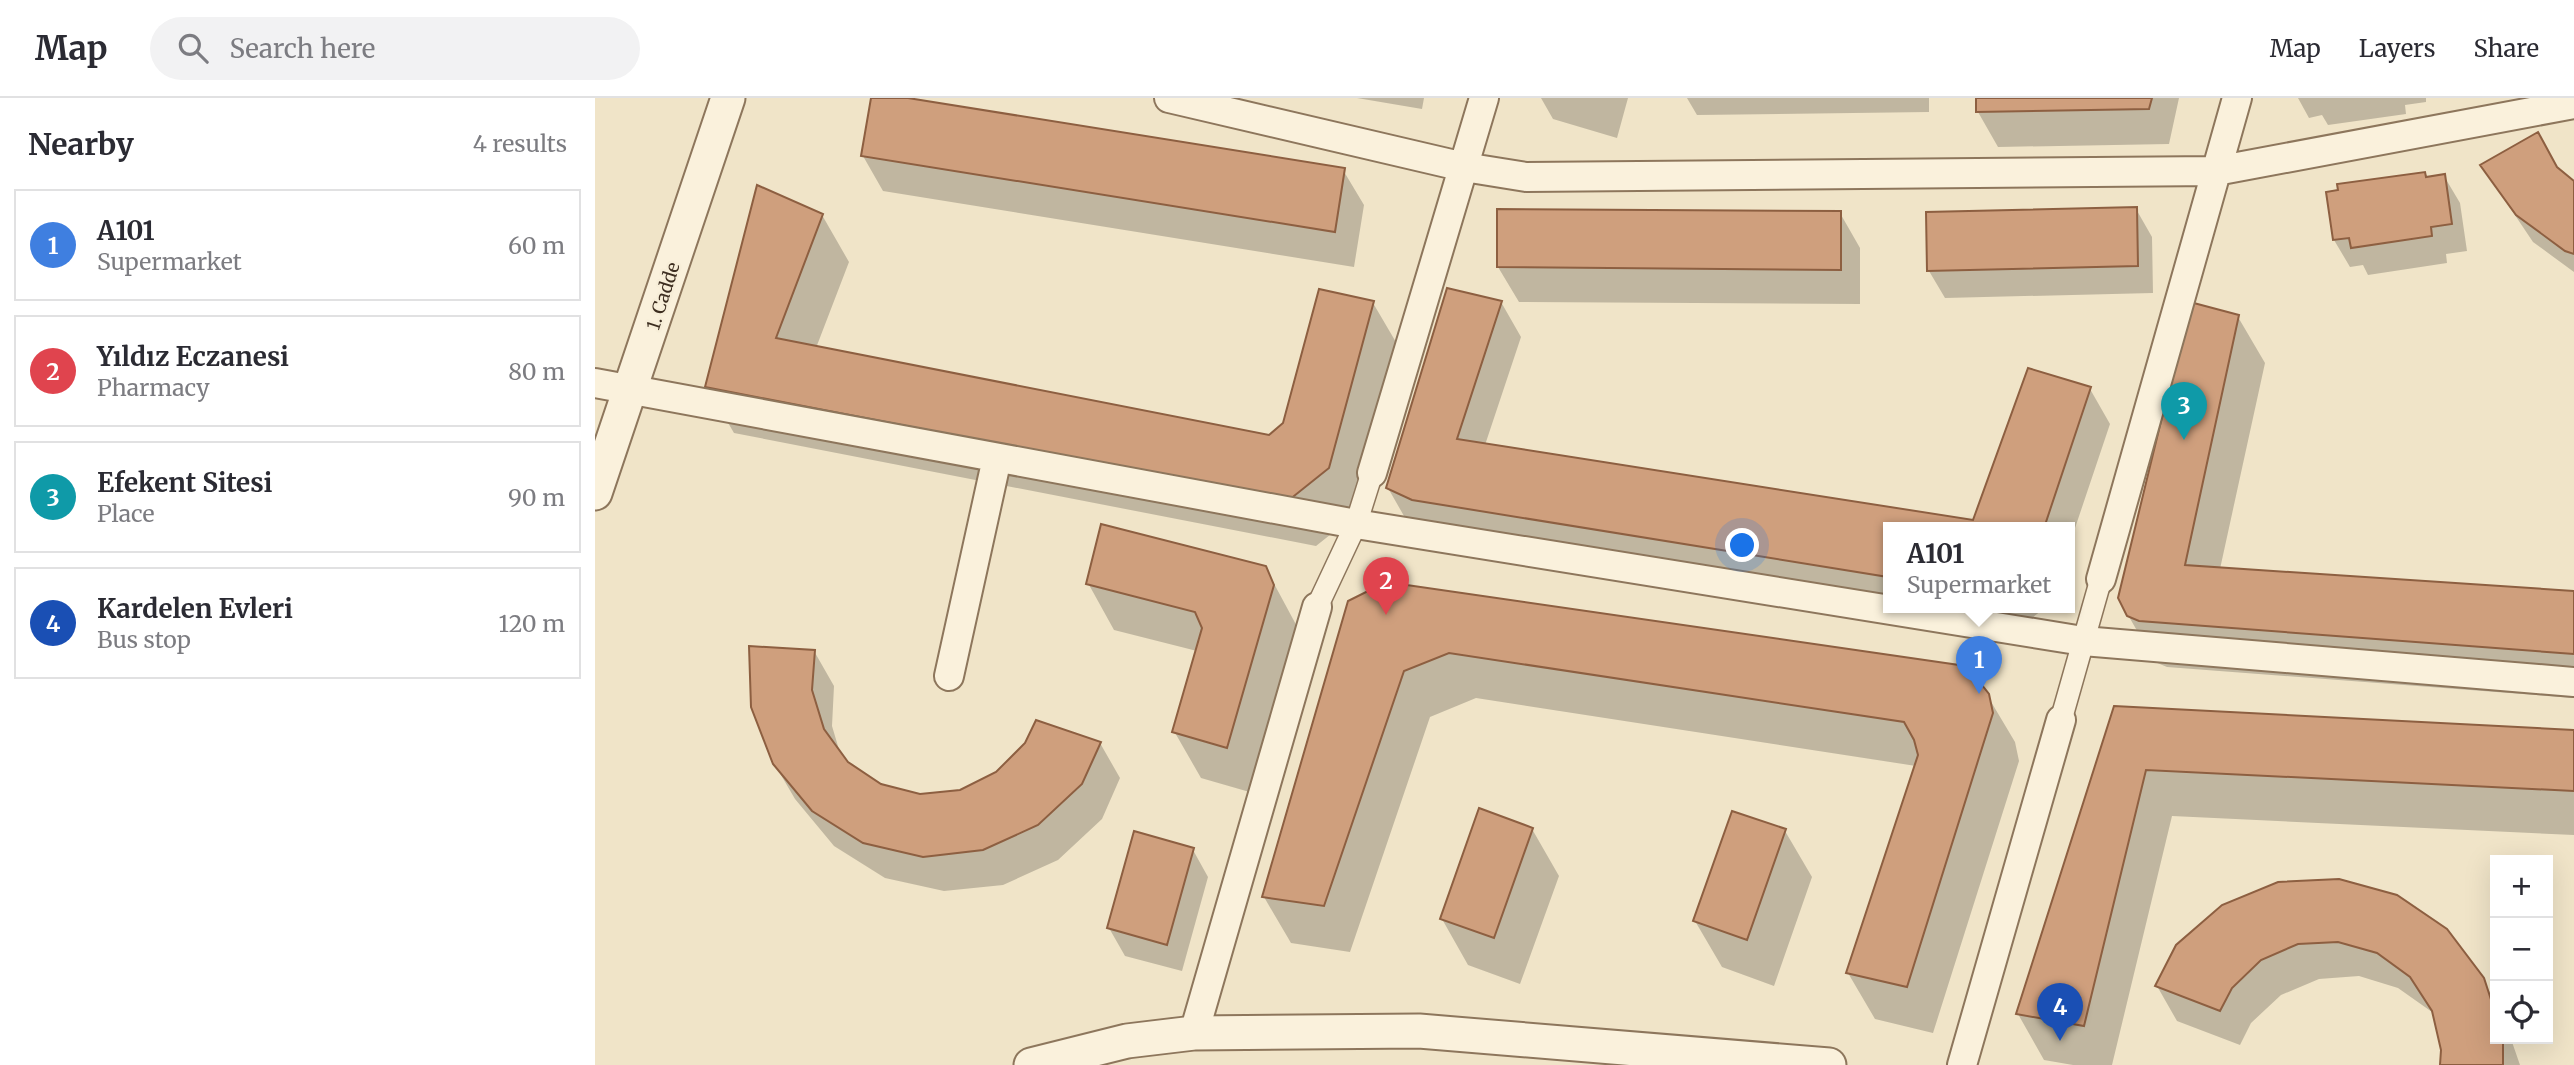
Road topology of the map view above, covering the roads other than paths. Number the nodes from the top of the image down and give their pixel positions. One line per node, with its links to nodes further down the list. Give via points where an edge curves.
1 (728, 98): 9 (street, 1. Cadde)
2 (1169, 98): 6 (street)
3 (1484, 98): 6 (street)
4 (2237, 98): 7 (street)
5 (2574, 104): 7 (street)
6 (1464, 167): 7 (street, via 1526,177); 11 (street)
7 (2216, 171): 14 (street)
8 (595, 383): 9 (street)
9 (632, 389): 10 (street); 12 (street, 1. Cadde)
10 (997, 458): 13 (street); 19 (street)
11 (1372, 473): 13 (street)
12 (595, 493)
13 (1356, 524): 15 (street); 16 (street)
14 (2101, 579): 18 (street)
15 (1317, 607): 22 (street)
16 (1883, 609)
17 (1909, 613): 18 (street)
18 (2083, 641): 20 (street); 21 (street)
19 (949, 676)
20 (2574, 682)
21 (2061, 720): 25 (street)
22 (1194, 1033): 23 (street, via 1127,1041); 24 (street, via 1419,1031)
23 (1031, 1065)
24 (1829, 1065)
25 (1962, 1065)

